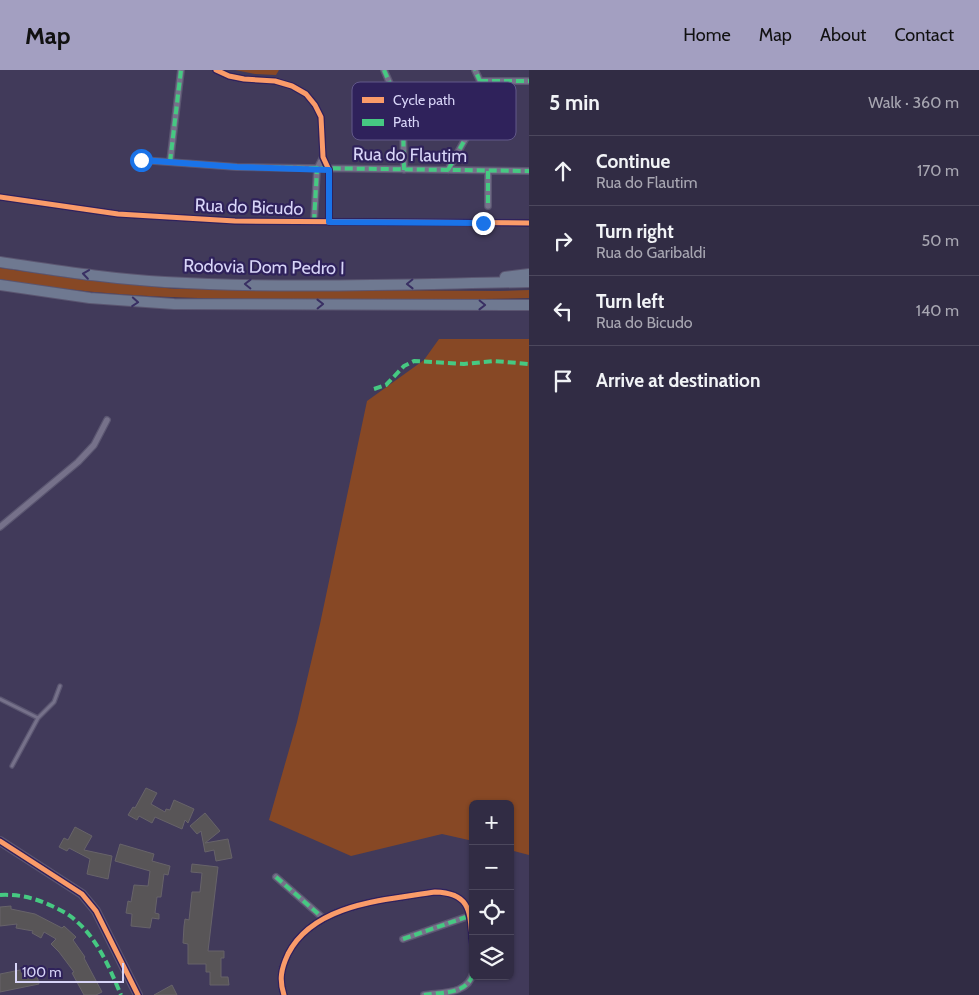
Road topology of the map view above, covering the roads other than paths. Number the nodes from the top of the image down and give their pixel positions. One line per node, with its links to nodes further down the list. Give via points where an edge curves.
1 (187, 70): 5 (street)
2 (216, 70): 11 (street, via 229,76 292,86 306,94 321,117)
3 (384, 70): 8 (street)
4 (474, 70): 6 (street)
5 (181, 73): 13 (street)
6 (480, 81): 7 (street)
7 (529, 81)
8 (389, 82)
9 (403, 140): 16 (street)
10 (464, 140): 17 (street)
11 (324, 156): 14 (street); 15 (street)
12 (141, 160): 13 (street, Rua do Flautim)
13 (170, 162): 14 (street, Rua do Flautim)
14 (317, 169): 15 (street, Rua do Flautim); 22 (street)
15 (329, 170): 16 (street, Rua do Flautim); 23 (street)
16 (404, 170): 17 (street, Rua do Flautim)
17 (448, 170): 18 (street, Rua do Flautim)
18 (488, 171): 19 (street, Rua do Flautim); 21 (street)
19 (529, 171)
20 (0, 196): 22 (street, Rua do Bicudo, via 128,214)
21 (488, 206)
22 (314, 222): 23 (street, Rua do Bicudo)
23 (329, 222): 24 (street, Rua do Bicudo)
24 (529, 223)
25 (0, 262): 28 (highway, Rodovia Dom Pedro I, one-way to 25, via 166,282)
26 (529, 274): 28 (highway)
27 (529, 282): 28 (highway, Rodovia Dom Pedro I)
28 (438, 284)
29 (0, 285): 30 (highway, Rodovia Dom Pedro I, one-way to 30, via 81,297 174,304)
30 (529, 306)
31 (107, 420): 32 (street, via 94,445 78,462)
32 (0, 527)
33 (60, 686): 35 (lane, via 54,702)
34 (0, 700): 35 (lane)
35 (38, 718): 36 (lane)
36 (12, 766)
37 (0, 841): 43 (street, via 87,899)
38 (276, 877): 40 (street)
39 (469, 916): 40 (street, via 461,898 447,892 435,892 356,906); 41 (street)
40 (323, 918): 44 (street, via 310,927 292,948 280,978)
41 (403, 939)
42 (471, 980): 45 (street, via 462,988)
43 (138, 995)
44 (284, 995)
45 (424, 995)

